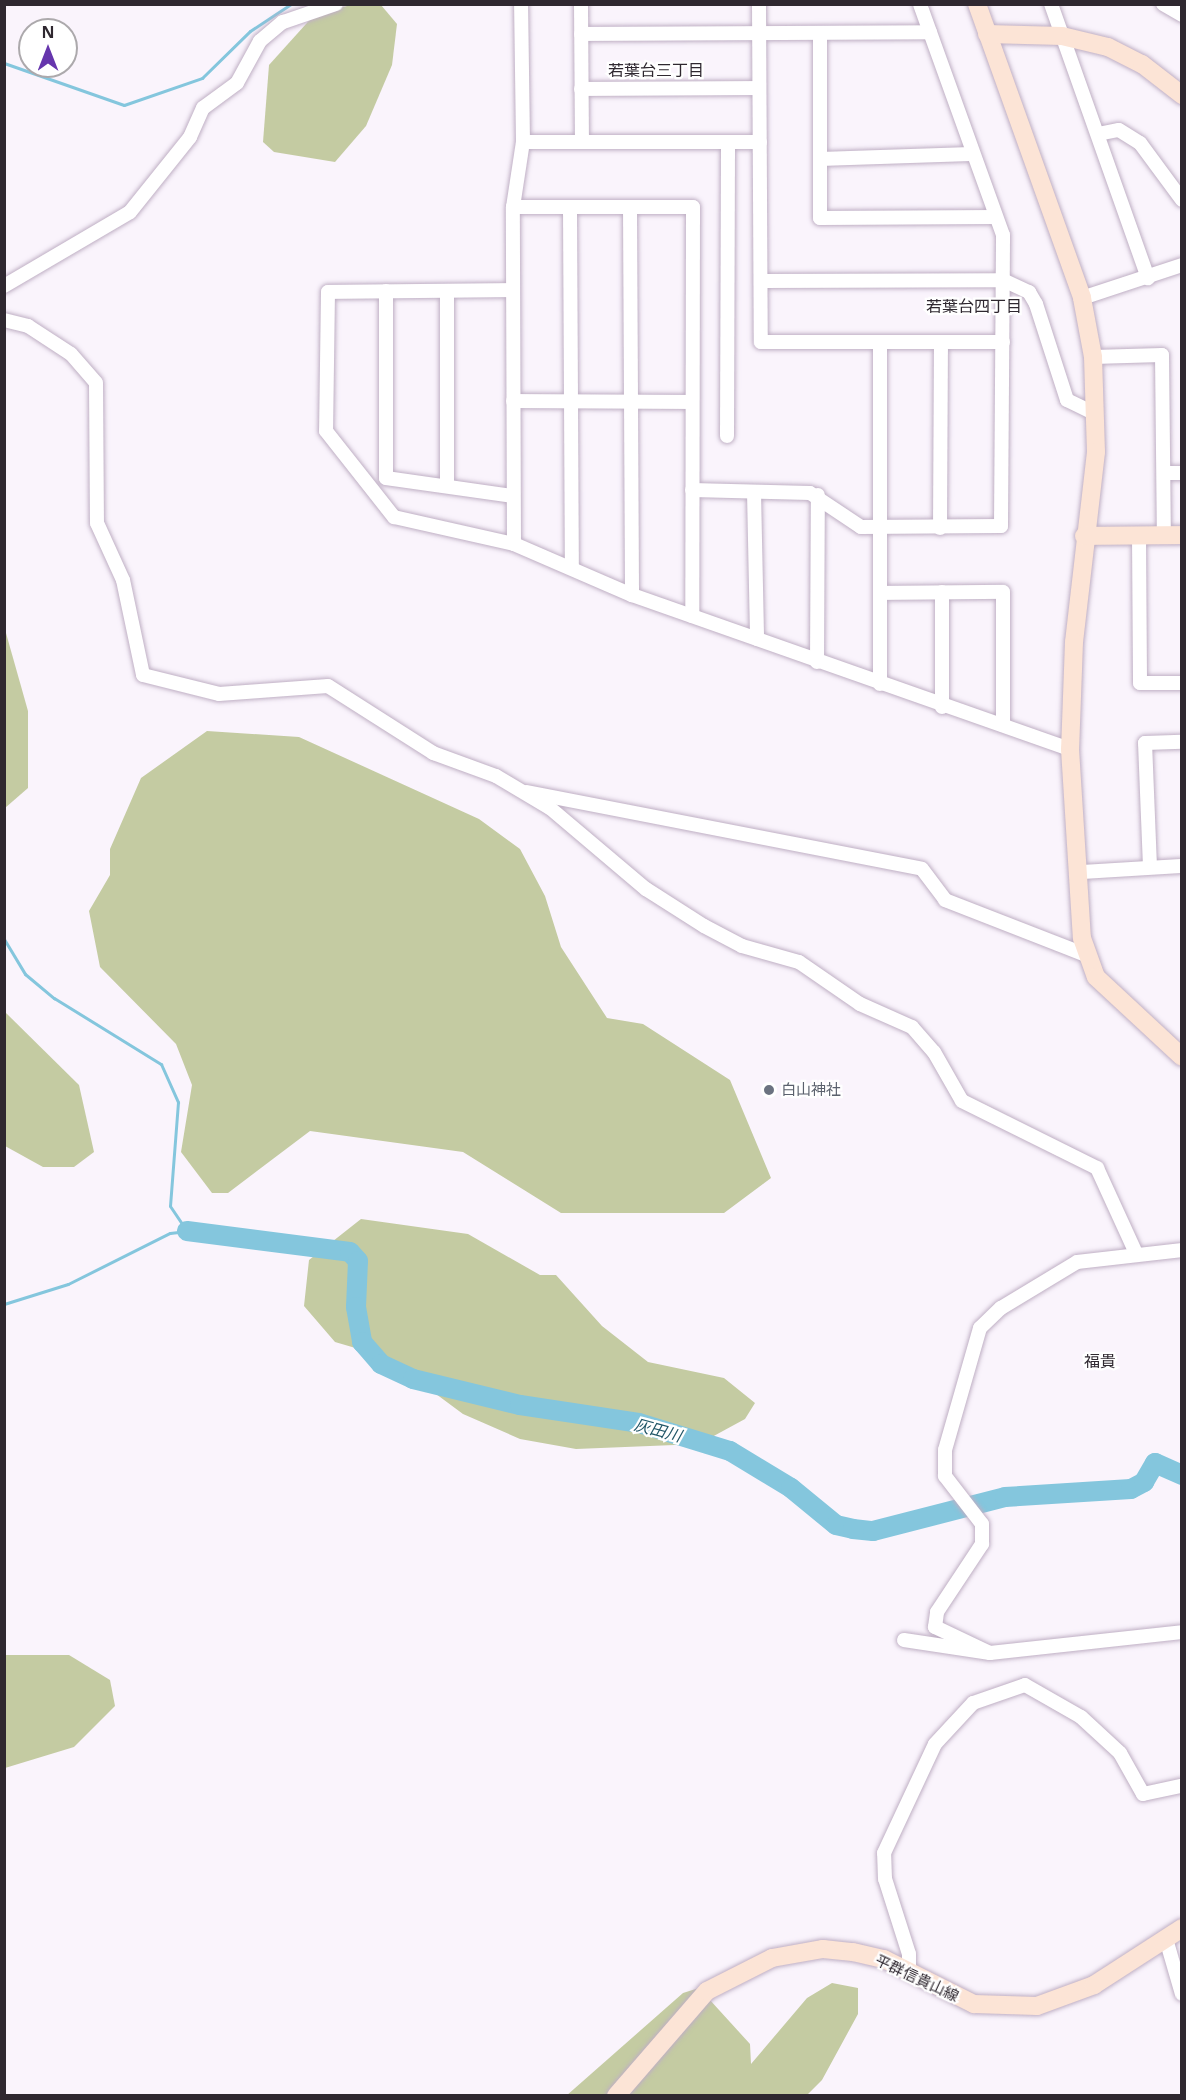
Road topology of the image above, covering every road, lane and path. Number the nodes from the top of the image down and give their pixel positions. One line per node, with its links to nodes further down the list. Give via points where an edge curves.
1 (336, 4): 35 (street, via 283,22 260,41 237,83 203,108 190,137 130,212)
2 (521, 4): 20 (street)
3 (581, 4): 13 (street)
4 (759, 4): 11 (street)
5 (920, 4): 10 (street)
6 (977, 4): 14 (street)
7 (1051, 4): 15 (street)
8 (1163, 4): 9 (street)
9 (1182, 15)
10 (930, 32): 12 (street); 24 (street)
11 (759, 33): 12 (street); 13 (street); 16 (street)
12 (820, 33): 25 (street)
13 (581, 34): 17 (street)
14 (987, 34): 15 (street); 39 (street)
15 (1062, 36): 18 (street, via 1134,59); 19 (street)
16 (759, 88): 17 (street); 22 (street)
17 (581, 89): 21 (street)
18 (1182, 95)
19 (1098, 134): 26 (street, via 1119,130 1140,143); 32 (street)
20 (523, 142): 21 (street); 27 (street)
21 (582, 142): 23 (street)
22 (760, 142): 23 (street); 34 (street)
23 (728, 143): 50 (street)
24 (971, 154): 25 (street); 30 (street)
25 (820, 159): 30 (street, via 820,218)
26 (1182, 200)
27 (513, 207): 29 (street); 36 (street)
28 (630, 208): 29 (street); 47 (street); 48 (street, via 693,207)
29 (570, 209): 46 (street)
30 (996, 217): 33 (street, via 1003,235)
31 (1182, 265): 32 (street)
32 (1148, 278): 39 (street)
33 (1003, 280): 34 (street); 42 (street); 49 (street, via 1029,292 1036,304 1067,400)
34 (762, 281): 43 (street, via 761,342)
35 (4, 286)
36 (512, 290): 38 (street); 45 (street)
37 (386, 291): 38 (street); 53 (street, via 386,478); 63 (street, via 328,292 326,431 394,517)
38 (447, 291): 53 (street)
39 (1082, 298): 44 (street)
40 (4, 320): 77 (street, via 28,326 71,354 96,383 97,523 123,580 143,675 219,694 328,686 433,753 496,776)
41 (941, 342): 42 (street); 43 (street); 59 (street)
42 (1003, 342): 59 (street, via 1001,526)
43 (880, 344): 58 (street)
44 (1093, 357): 49 (street); 51 (street, via 1162,356)
45 (513, 401): 46 (street); 57 (street)
46 (572, 401): 47 (street); 64 (street)
47 (632, 402): 48 (street); 67 (street)
48 (690, 402): 54 (street)
49 (1096, 414): 61 (street)
50 (727, 436)
51 (1165, 473): 52 (street); 60 (street)
52 (1182, 473)
53 (447, 486): 57 (street)
54 (692, 490): 55 (street); 68 (street)
55 (754, 492): 56 (street); 69 (street)
56 (818, 495): 58 (street, via 861,527); 70 (street)
57 (512, 496): 63 (street)
58 (879, 528): 59 (street); 66 (street)
59 (940, 528)
60 (1173, 535): 62 (street)
61 (1084, 536): 62 (street); 76 (street)
62 (1139, 536): 71 (street, via 1140,682)
63 (513, 544): 64 (street)
64 (572, 567): 67 (street)
65 (942, 592): 66 (street); 73 (street); 74 (street, via 1003,592)
66 (880, 593): 72 (street)
67 (632, 595): 68 (street)
68 (692, 616): 69 (street)
69 (757, 639): 70 (street)
70 (817, 662): 72 (street)
71 (1182, 683)
72 (880, 684): 73 (street)
73 (942, 707): 74 (street)
74 (1003, 725): 76 (street)
75 (1182, 742): 79 (street, via 1145,742)
76 (1070, 749): 80 (street)
77 (519, 791): 81 (street, via 621,806 765,842 922,869 945,900); 84 (street, via 704,926 742,945 799,962 860,1004 912,1027 934,1052 962,1101 1097,1168)
78 (1182, 866): 79 (street)
79 (1150, 867): 80 (street)
80 (1081, 872): 81 (street)
81 (1086, 955): 82 (street, via 1096,977)
82 (1182, 1057)
83 (1182, 1250): 84 (street)
84 (1136, 1253): 87 (street, via 1077,1262 1001,1308 981,1328 945,1450 945,1476 982,1524 982,1544 937,1612 935,1627)
85 (1182, 1632): 87 (street)
86 (904, 1640): 87 (street)
87 (990, 1653)
88 (1182, 1786): 91 (street, via 1143,1794 1113,1746 1081,1717 1025,1684 973,1703 935,1744 884,1853 885,1879 909,1954)
89 (1182, 1928): 90 (street, 平群信貴山線)
90 (1166, 1939): 91 (street, 平群信貴山線, via 1076,1995 1038,2006 974,2004); 92 (street)
91 (909, 1971): 93 (street, 平群信貴山線, via 884,1959 822,1950 745,1968 700,1997)
92 (1182, 1994)
93 (616, 2096)

